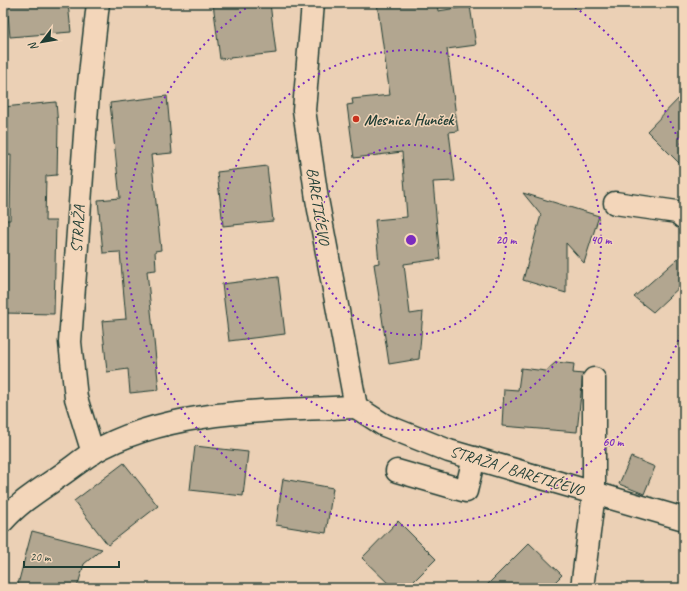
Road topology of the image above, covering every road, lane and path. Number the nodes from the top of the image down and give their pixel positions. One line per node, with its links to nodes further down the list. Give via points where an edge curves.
1 (98, 3): 7 (street, STRAŽA, via 86,116 70,342 76,398)
2 (313, 3): 6 (street, BARETIĆEVO, via 304,110 317,199)
3 (615, 203): 4 (street, via 677,212)
4 (684, 218)
5 (594, 379): 10 (street)
6 (356, 406): 7 (street, via 238,412 163,425); 8 (street, STRAŽA / BARETIĆEVO, via 384,425 449,451)
7 (93, 453): 12 (street, via 16,507)
8 (474, 458): 9 (street, via 466,491); 10 (street, STRAŽA / BARETIĆEVO)
9 (396, 471)
10 (594, 493): 11 (street, STRAŽA / BARETIĆEVO); 13 (street)
11 (684, 519)
12 (3, 521)
13 (582, 588)

